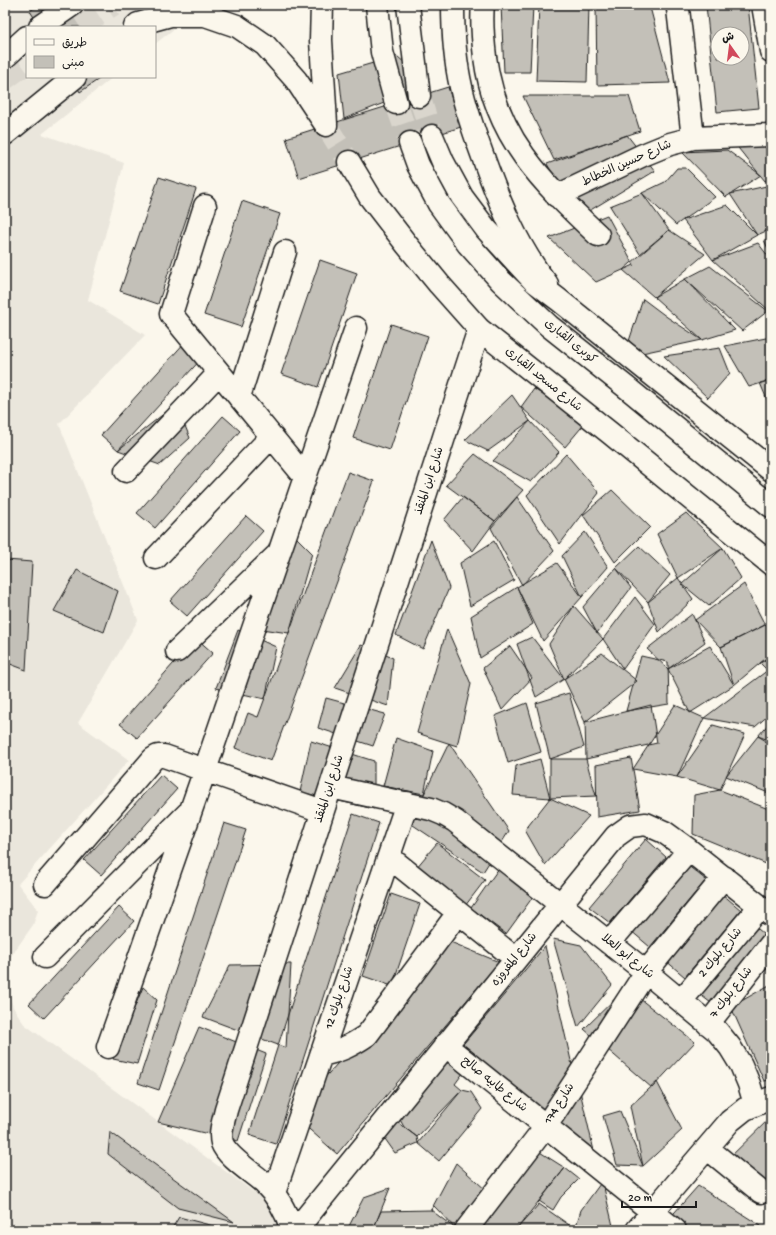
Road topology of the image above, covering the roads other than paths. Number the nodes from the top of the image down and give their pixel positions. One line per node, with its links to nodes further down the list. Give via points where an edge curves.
1 (72, 5): 9 (street)
2 (322, 5): 10 (street, via 320,40 326,125 296,80 265,45 237,26 205,15 171,15)
3 (377, 5): 16 (street, via 382,52)
4 (408, 5): 15 (street)
5 (453, 5): 27 (street, via 461,86 476,138 511,224 535,269)
6 (483, 5): 23 (street, via 486,67 503,123 521,153)
7 (679, 5): 20 (street)
8 (763, 5): 12 (street)
9 (41, 26)
10 (136, 26)
11 (26, 39): 13 (street)
12 (771, 51)
13 (5, 57)
14 (73, 78): 17 (street)
15 (419, 96)
16 (396, 103)
17 (5, 134)
18 (771, 135): 20 (street, شارع حسين الخطاط)
19 (432, 136): 27 (street, via 462,197 486,229 534,281)
20 (693, 138): 23 (street, شارع حسين الخطاط, via 643,155)
21 (410, 143): 36 (street, كوبرى القبارى, via 439,204 468,244 501,281 549,326)
22 (349, 162): 29 (street, شارع مسجد القبارى, via 370,197 407,245)
23 (557, 196): 25 (street)
24 (205, 206): 30 (street, via 171,314)
25 (598, 235)
26 (285, 252): 31 (street)
27 (559, 300): 33 (street)
28 (356, 328): 35 (street)
29 (479, 329): 39 (street, شارع مسجد القبارى); 42 (street, شارع ابن المنقذ)
30 (220, 373): 31 (street); 34 (street)
31 (239, 397): 32 (street)
32 (272, 436): 35 (street); 38 (street)
33 (771, 470)
34 (126, 471)
35 (305, 477): 37 (street)
36 (771, 506)
37 (279, 552): 40 (street); 41 (street)
38 (156, 558)
39 (771, 564)
40 (176, 651)
41 (205, 770): 44 (street); 45 (street); 49 (street, via 164,756 155,757)
42 (331, 786): 43 (street, شارع ابو العلا); 45 (street, شارع ابن المنقذ)
43 (407, 803): 47 (street, شارع بلوك 12); 50 (street, شارع ابو العلا, via 431,809 455,821)
44 (191, 810): 55 (street); 61 (street)
45 (322, 811): 67 (street, شارع ابن المنقذ, via 222,1128 222,1143 231,1156)
46 (689, 850): 48 (street, شارع المفروزه); 50 (street, شارع المفروزه, via 664,832 646,824 630,826 616,836); 53 (street)
47 (389, 857): 52 (street); 62 (street, شارع بلوك 12)
48 (724, 877): 51 (street, شارع المفروزه); 57 (street, شارع 174)
49 (45, 884)
50 (560, 904): 53 (street, شارع ابو العلا); 56 (street, شارع المفروزه)
51 (765, 910): 58 (street, شارع بلوك 2)
52 (458, 913): 56 (street); 62 (street, via 367,1035 348,1047)
53 (609, 943): 57 (street, شارع ابو العلا)
54 (771, 944): 59 (street, شارع بلوك 7)
55 (45, 957)
56 (516, 959): 60 (street, شارع المفروزه)
57 (646, 972): 58 (street, شارع ابو العلا); 64 (street, شارع 174)
58 (681, 1001): 59 (street, شارع ابو العلا)
59 (708, 1024): 63 (street, شارع ابو العلا, via 730,1047 749,1084)
60 (445, 1045): 64 (street, شارع طابيه صالح); 69 (street, شارع المفروزه)
61 (108, 1047)
62 (321, 1055): 67 (street, شارع بلوك 12)
63 (763, 1101): 65 (street, شارع ابو العلا, via 737,1114)
64 (546, 1126): 68 (street, شارع طابيه صالح); 70 (street, شارع 174)
65 (707, 1148): 66 (street); 68 (street, شارع ابو العلا)
66 (761, 1192)
67 (274, 1193): 69 (street, شارع ابن المنقذ)
68 (652, 1212): 71 (street, شارع ابو العلا); 72 (street, شارع طابيه صالح)
69 (296, 1229)
70 (466, 1230)
71 (637, 1230)
72 (675, 1230)

